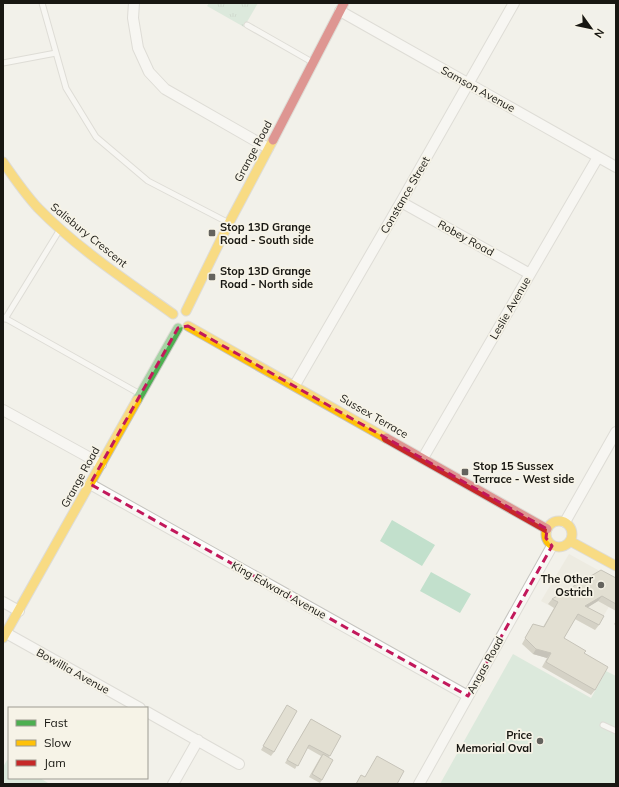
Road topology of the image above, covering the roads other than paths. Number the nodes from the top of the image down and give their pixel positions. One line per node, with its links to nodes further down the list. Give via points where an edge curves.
1 (42, 3): 6 (lane)
2 (134, 3): 10 (street, via 133,18 138,48 149,72 165,89)
3 (514, 3): 9 (street, Constance Street)
4 (342, 7): 7 (street, Grange Road); 9 (street, Samson Avenue)
5 (247, 25): 7 (lane)
6 (56, 53): 8 (lane); 15 (lane, via 66,88 96,137 148,181)
7 (313, 62): 10 (street, Grange Road)
8 (3, 64)
9 (468, 84): 11 (street, Samson Avenue); 14 (street, Constance Street)
10 (268, 148): 15 (street, Grange Road)
11 (598, 157): 13 (street, Samson Avenue); 17 (street, Leslie Avenue)
12 (3, 162): 16 (street, Salisbury Crescent, via 27,197)
13 (616, 167)
14 (402, 202): 17 (street, Robey Road); 23 (street, Constance Street)
15 (229, 223): 18 (street, Grange Road)
16 (60, 229): 19 (street, Salisbury Crescent, via 108,268); 20 (lane)
17 (530, 274): 27 (street, Leslie Avenue)
18 (186, 311): 19 (street, via 177,310); 21 (street, via 191,318)
19 (173, 314): 22 (street, via 173,324)
20 (4, 318): 24 (lane)
21 (188, 326): 22 (street, via 184,329); 23 (street, Sussex Terrace)
22 (178, 328): 24 (street, Grange Road)
23 (295, 385): 27 (street, Sussex Terrace)
24 (140, 395): 28 (street, Grange Road)
25 (3, 410): 28 (street)
26 (616, 432): 30 (street)
27 (423, 458): 31 (street, Sussex Terrace)
28 (101, 464): 29 (street, Grange Road)
29 (90, 484): 36 (street, Grange Road); 38 (street, King Edward Avenue)
30 (565, 522): 31 (street, via 553,522); 32 (street, via 571,528)
31 (547, 529): 33 (street, via 546,538)
32 (570, 541): 33 (street, via 560,548); 34 (street)
33 (552, 546): 38 (street, Angas Road)
34 (616, 566)
35 (3, 602): 36 (street)
36 (19, 611): 37 (street, Grange Road)
37 (4, 636): 39 (street, Bowillia Avenue)
38 (468, 696): 46 (street, Angas Road)
39 (138, 707)
40 (148, 713): 43 (street)
41 (603, 725): 42 (lane)
42 (616, 731)
43 (198, 740): 44 (street); 45 (street)
44 (239, 764)
45 (173, 784)
46 (419, 784)

